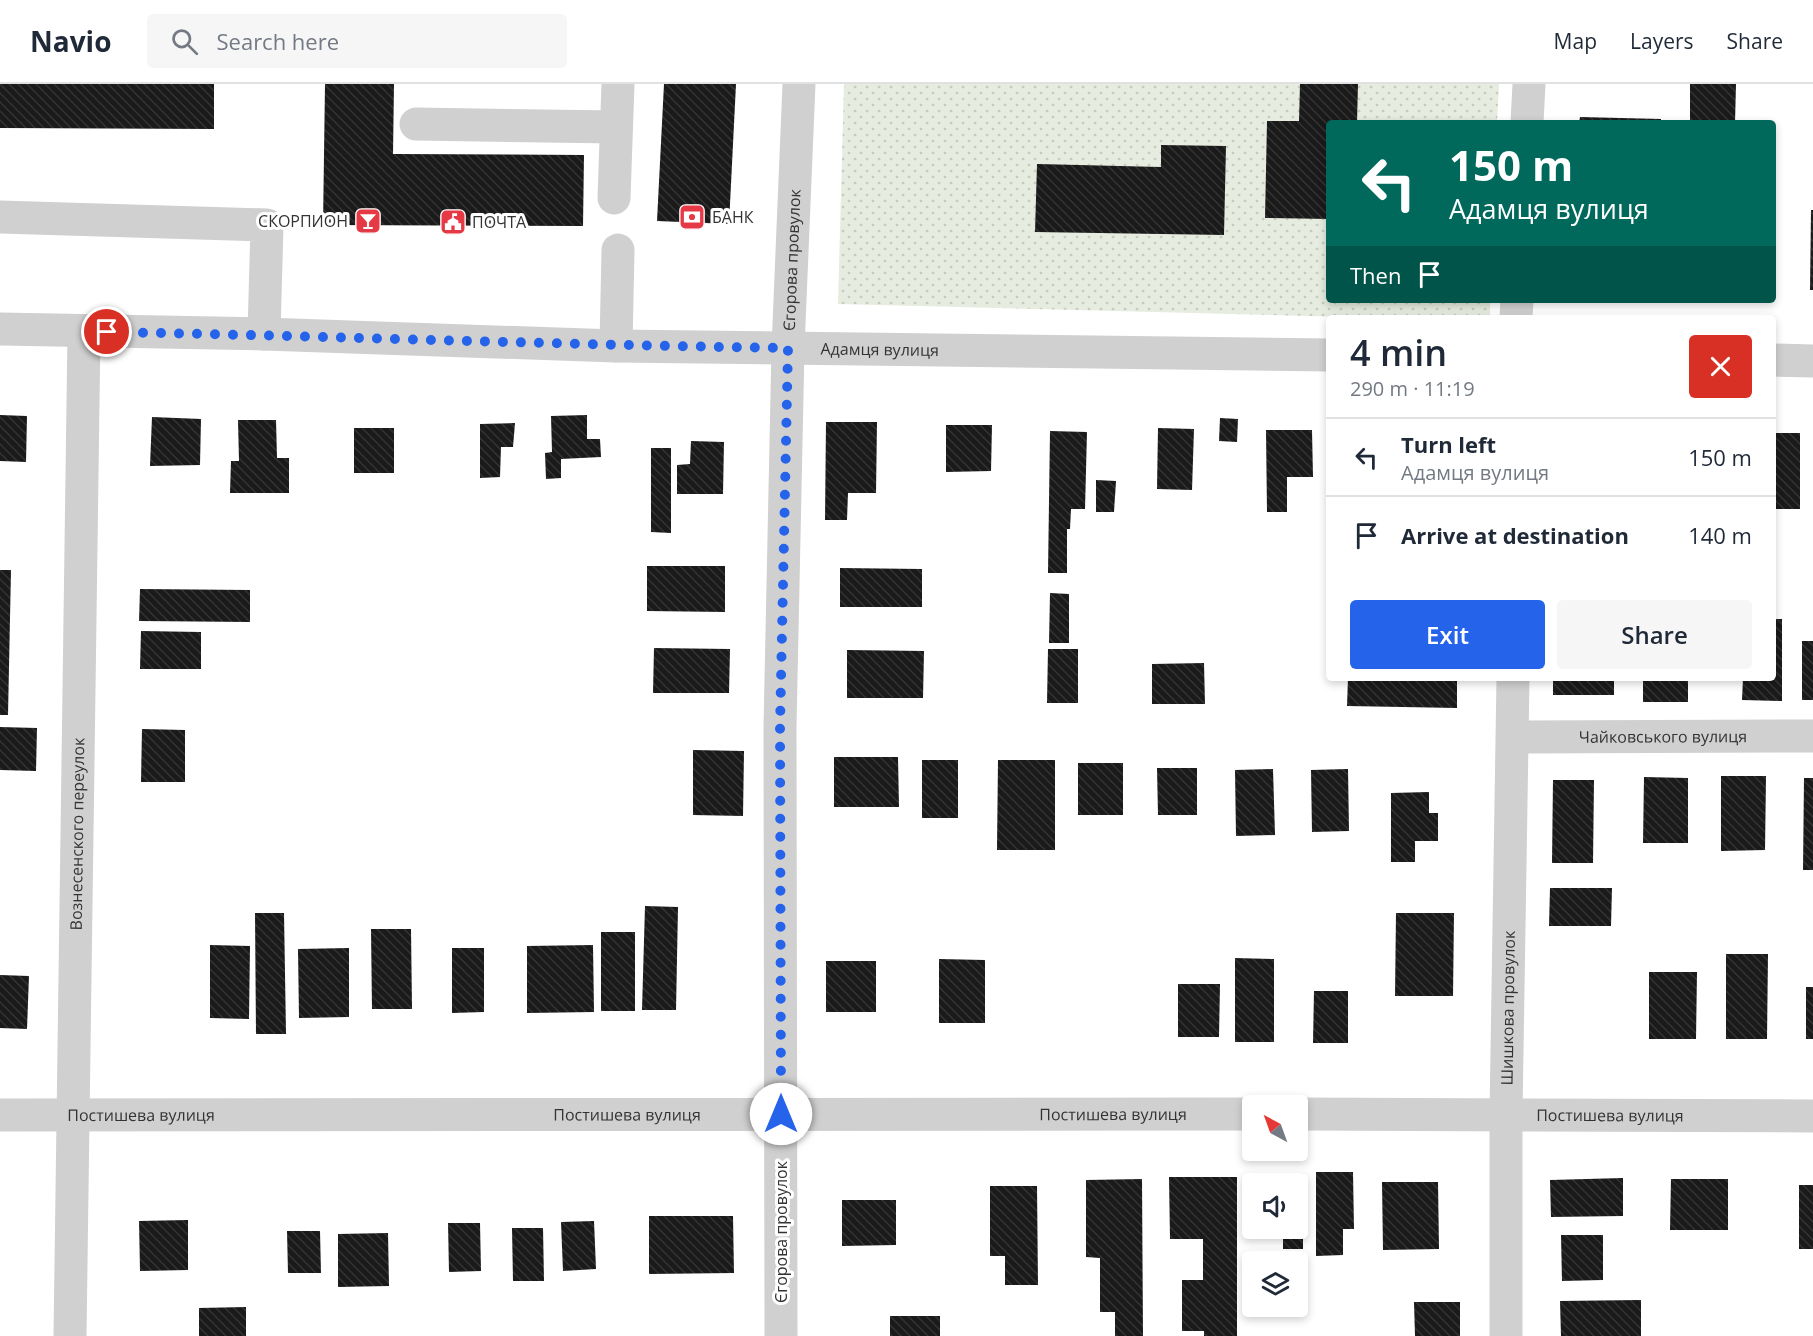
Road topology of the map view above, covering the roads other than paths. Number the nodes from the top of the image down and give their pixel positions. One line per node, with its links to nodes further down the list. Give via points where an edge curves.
1 (618, 84): 6 (street)
2 (799, 84): 14 (street, Єгорова провулок)
3 (1529, 84): 4 (street)
4 (1527, 120)
5 (416, 124): 6 (street)
6 (616, 127): 7 (street)
7 (614, 198)
8 (0, 217): 12 (street, via 267,225)
9 (618, 250): 13 (street)
10 (0, 329): 11 (street, Адамця вулиця)
11 (84, 331): 12 (street, Адамця вулиця); 26 (street, Вознесенского переулок)
12 (264, 334): 13 (street, Адамця вулиця)
13 (616, 346): 14 (street, Адамця вулиця)
14 (788, 348): 15 (street, Адамця вулиця); 21 (street, Єгорова провулок, via 780,727)
15 (1326, 355)
16 (1776, 360): 17 (street)
17 (1813, 361)
18 (1513, 681): 20 (street, Шишкова провулок)
19 (1813, 736): 20 (street, Чайковського вулиця)
20 (1513, 737): 24 (street, Шишкова провулок)
21 (781, 1114): 22 (street, Постишева вулиця); 26 (street, Постишева вулиця); 29 (street, Єгорова провулок)
22 (1242, 1114)
23 (1308, 1114): 24 (street, Постишева вулиця)
24 (1506, 1114): 27 (street, Постишева вулиця); 30 (street, Шишкова провулок)
25 (0, 1115): 26 (street, Постишева вулиця)
26 (74, 1115): 28 (street, Вознесенского переулок)
27 (1813, 1116)
28 (70, 1336)
29 (781, 1336)
30 (1506, 1336)

